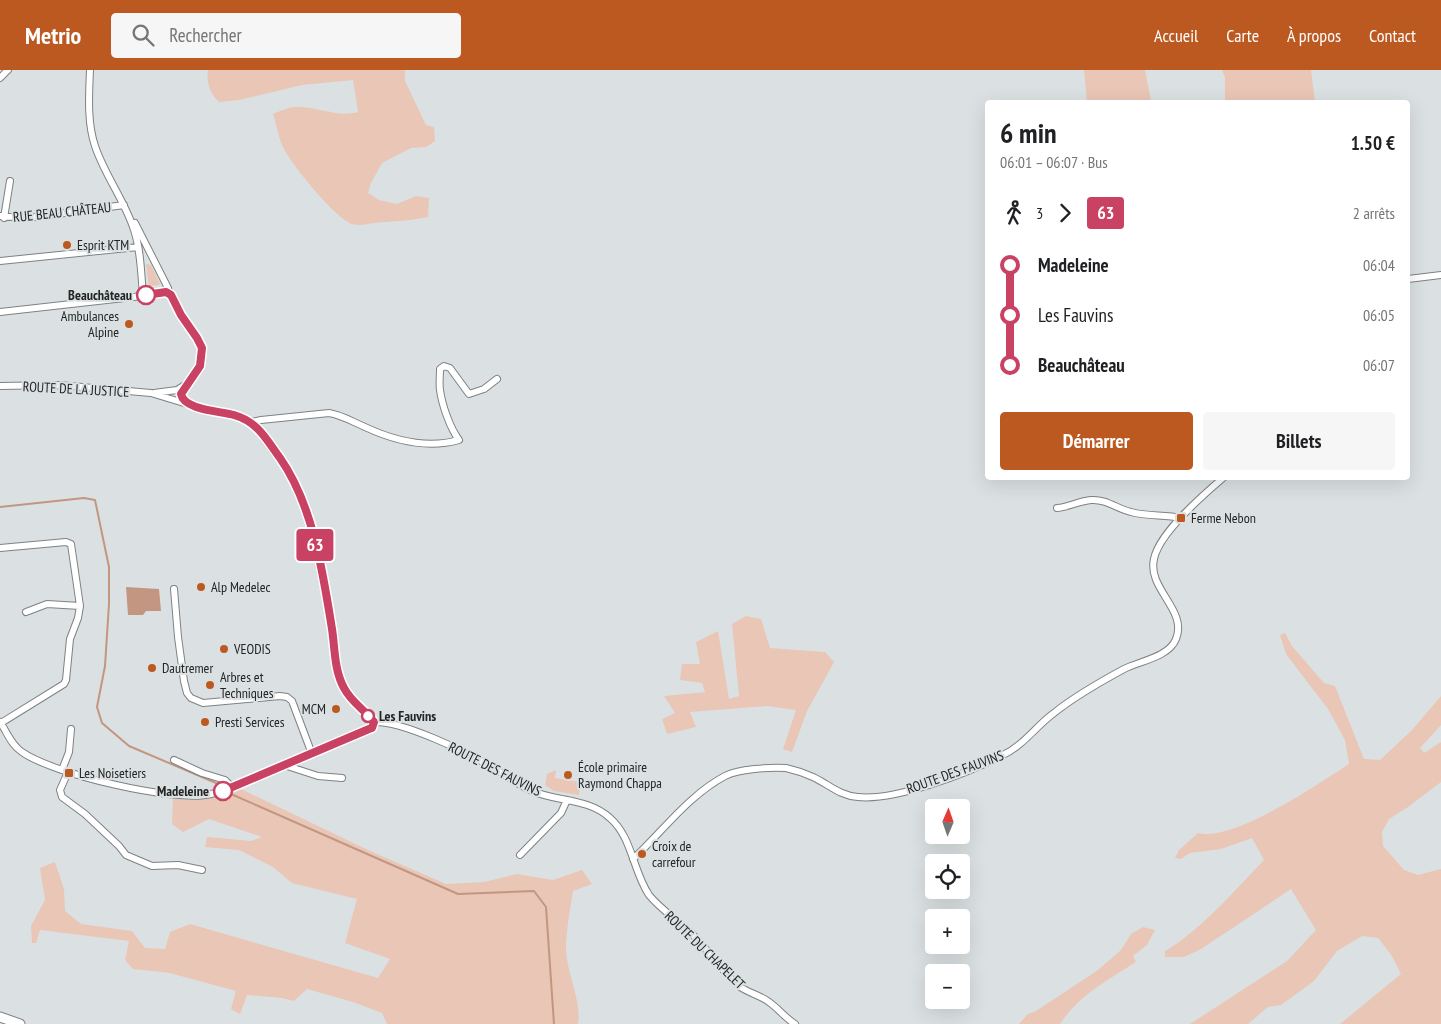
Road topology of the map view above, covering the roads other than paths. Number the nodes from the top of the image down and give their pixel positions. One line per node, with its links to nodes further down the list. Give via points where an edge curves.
1 (8, 70): 3 (street)
2 (90, 70): 5 (street, via 89,116 95,146)
3 (0, 78)
4 (10, 181): 6 (street)
5 (124, 205): 6 (street, RUE BEAU CHÂTEAU, via 28,218); 7 (street); 8 (street)
6 (2, 217)
7 (138, 250): 8 (street); 9 (street); 13 (street)
8 (150, 250): 12 (street)
9 (0, 261)
10 (1441, 275): 11 (street)
11 (1410, 279)
12 (169, 293): 13 (street); 17 (street, via 202,348 200,366 194,377)
13 (143, 295): 14 (street)
14 (0, 312)
15 (497, 379): 18 (street, via 470,394 450,368 444,366 440,369 440,390 449,421 459,440 449,442 410,443 329,413)
16 (0, 386): 17 (street, ROUTE DE LA JUSTICE, via 59,385)
17 (176, 395): 18 (street, ROUTE DE LA JUSTICE, via 189,405)
18 (252, 422): 27 (street, via 288,471 306,512 323,580 340,680 351,699)
19 (1221, 480): 21 (street, ROUTE DES FAUVINS)
20 (1057, 508): 21 (street, via 1101,500 1131,512)
21 (1181, 518): 37 (street, ROUTE DES FAUVINS, via 1157,549 1153,565 1156,581 1177,620 1174,644 1066,704 1008,752 918,789 867,797 844,795 815,778 783,768 734,773 685,806)
22 (0, 548): 24 (street, via 71,544)
23 (174, 589): 29 (street, via 184,681 191,698 203,704 287,697 292,701)
24 (80, 606): 25 (street, via 47,604); 26 (street, via 71,633 64,684)
25 (26, 612)
26 (1, 722): 32 (street, via 17,749)
27 (374, 722): 29 (street, via 372,728); 35 (street, ROUTE DES FAUVINS, via 395,725 430,737 472,756 533,791)
28 (71, 729): 32 (street)
29 (312, 754): 31 (street)
30 (174, 760): 34 (street, via 225,780)
31 (284, 766): 33 (street, via 318,776); 34 (street)
32 (65, 771): 34 (street, via 126,787 183,796 205,796); 38 (street, via 60,790 62,797 119,846 126,856 152,866 178,865)
33 (342, 778)
34 (232, 787)
35 (567, 800): 36 (street, via 561,813); 37 (street, ROUTE DES FAUVINS, via 589,805 611,818 623,835)
36 (520, 855)
37 (633, 859): 41 (street, ROUTE DU CHAPELET, via 642,882 660,907 691,933 740,986 770,1002)
38 (202, 870)
39 (0, 1017): 40 (street)
40 (20, 1024)
41 (795, 1024)

